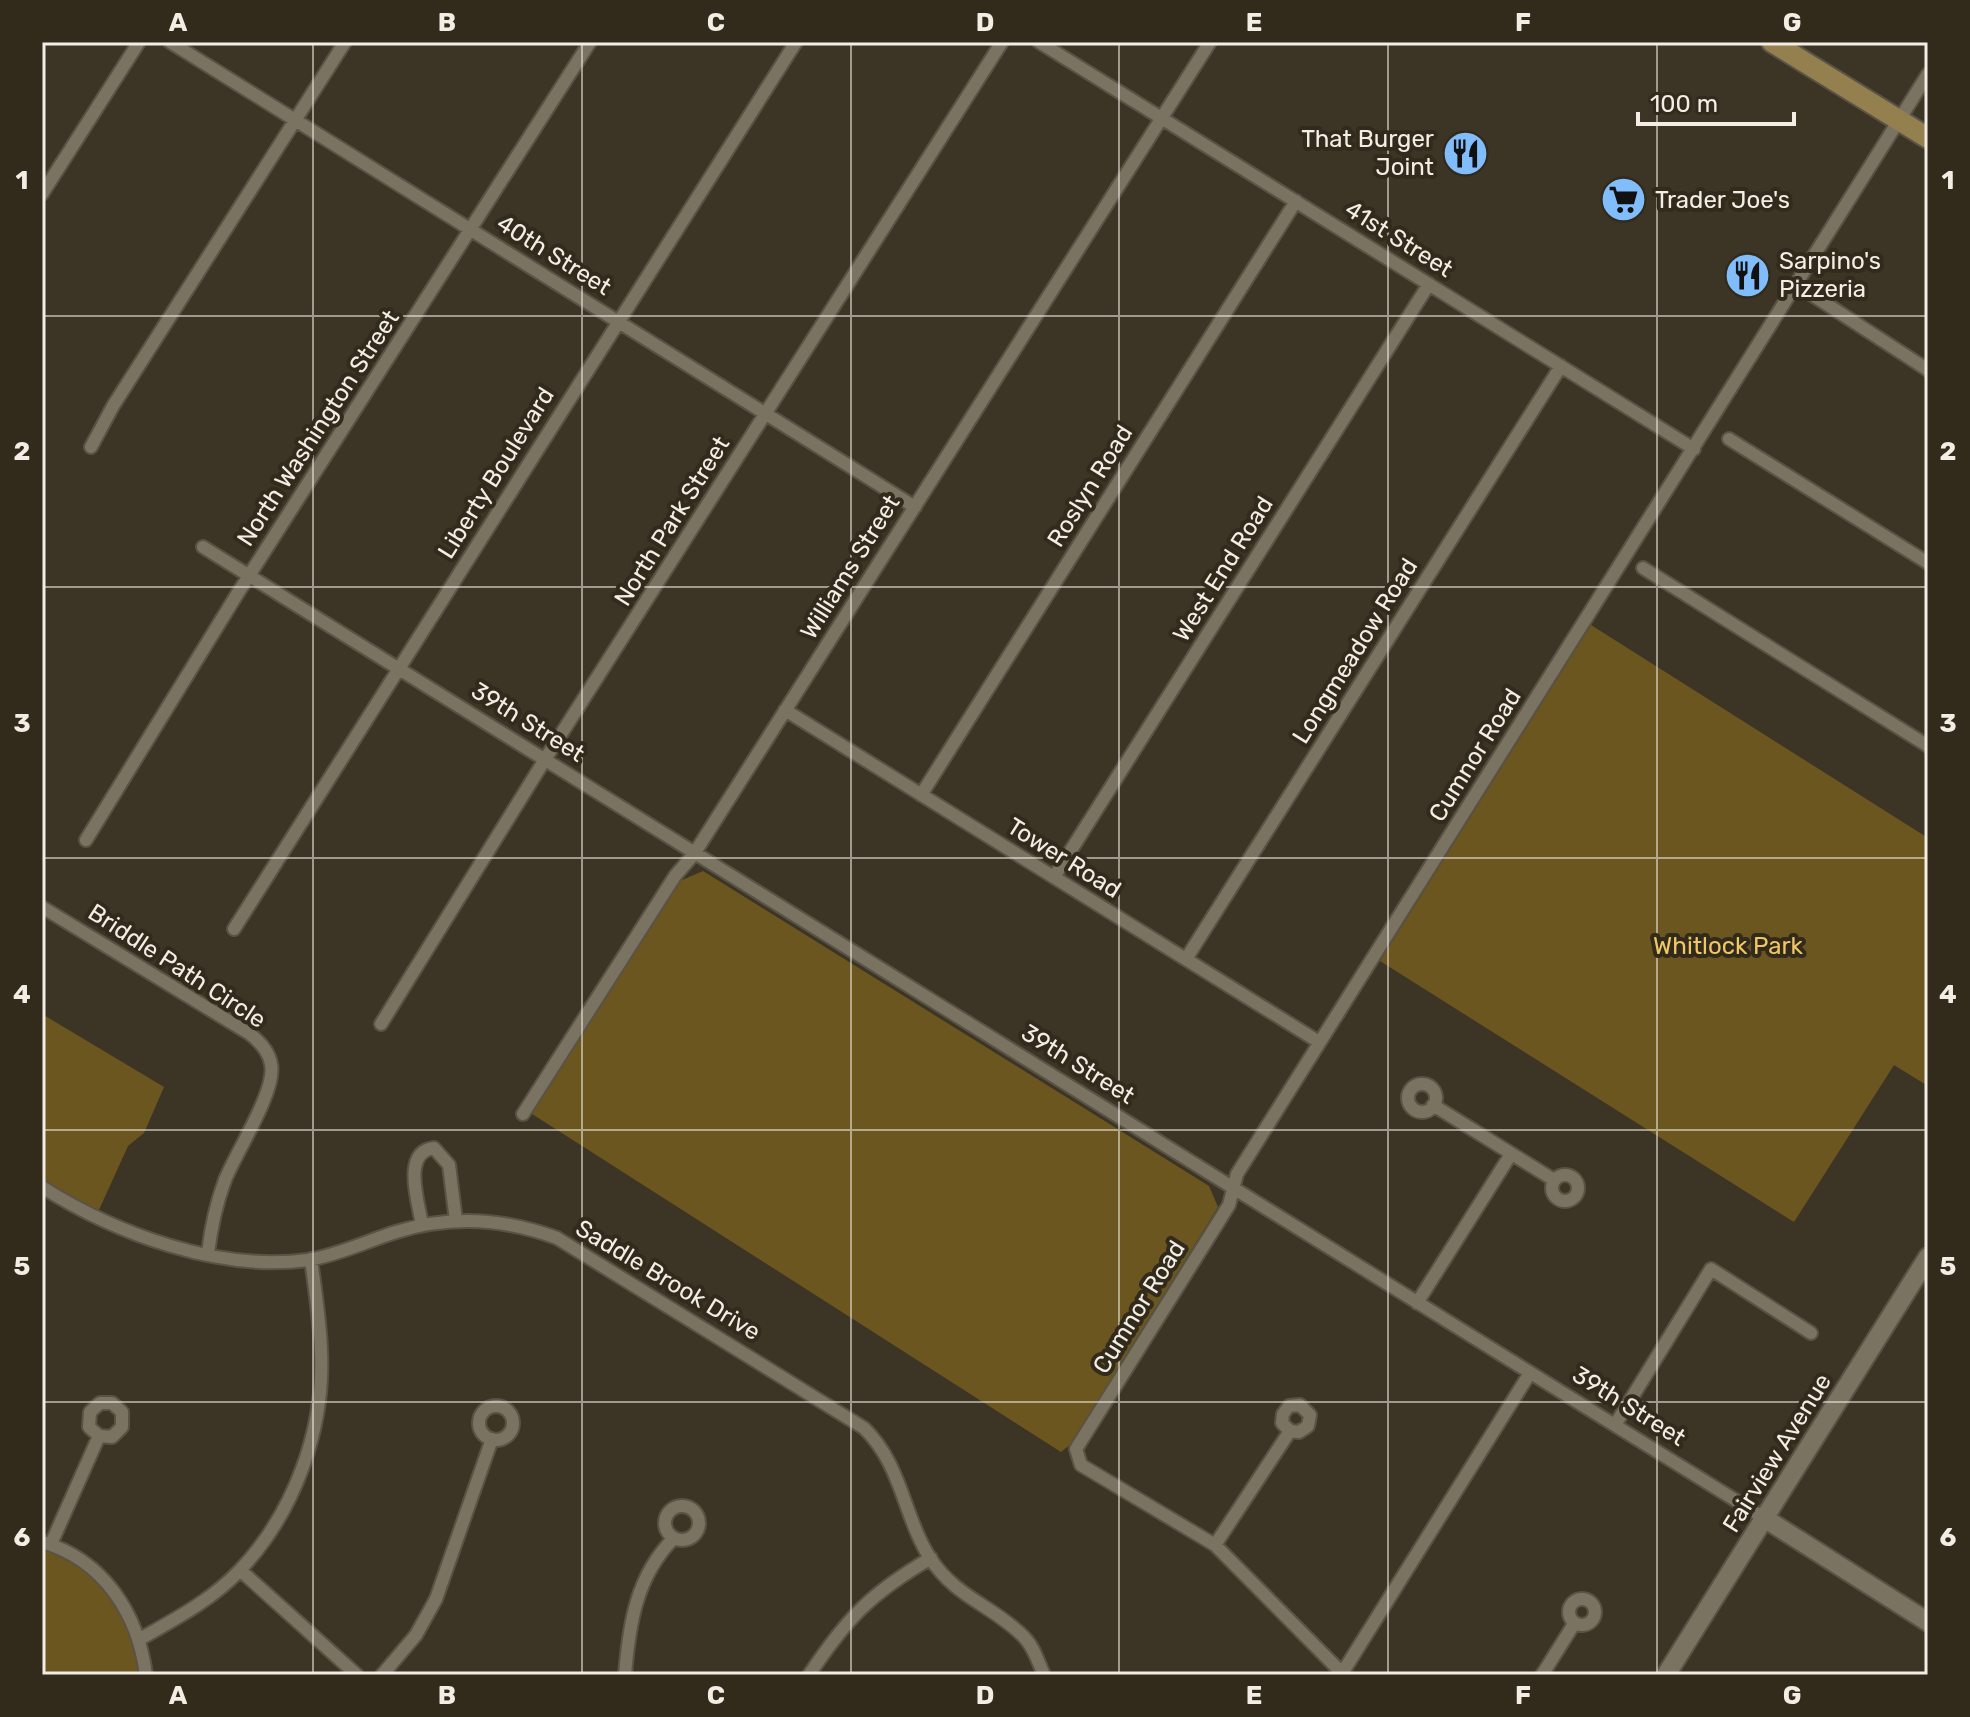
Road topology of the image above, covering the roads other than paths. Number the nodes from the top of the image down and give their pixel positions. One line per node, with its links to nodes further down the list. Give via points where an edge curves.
1 (139, 42): 15 (street)
2 (170, 42): 12 (street, 40th Street)
3 (345, 42): 12 (street)
4 (590, 42): 17 (street, North Washington Street)
5 (796, 42): 20 (street, Liberty Boulevard)
6 (1002, 42): 23 (street, North Park Street)
7 (1039, 42): 11 (street, 41st Street)
8 (1210, 42): 11 (street, Williams Street)
9 (1772, 42): 13 (main road)
10 (1928, 74): 13 (street, Cumnor Road)
11 (1161, 119): 16 (street, 41st Street); 27 (street, Williams Street)
12 (295, 120): 17 (street, 40th Street); 25 (street)
13 (1899, 120): 14 (main road); 19 (street, Cumnor Road)
14 (1928, 138)
15 (42, 194)
16 (1296, 201): 18 (street, 41st Street); 36 (street, Roslyn Road)
17 (471, 229): 20 (street, 40th Street); 31 (street, North Washington Street)
18 (1429, 284): 21 (street, 41st Street); 39 (street, West End Road)
19 (1797, 285): 22 (street); 26 (street, Cumnor Road)
20 (619, 321): 23 (street, 40th Street); 32 (street, Liberty Boulevard)
21 (1561, 366): 26 (street, 41st Street); 42 (street, Longmeadow Road)
22 (1928, 370)
23 (766, 413): 27 (street, 40th Street); 35 (street, North Park Street)
24 (1729, 439): 29 (street)
25 (91, 447)
26 (1694, 449): 44 (street, Cumnor Road)
27 (915, 507): 33 (street, Williams Street)
28 (203, 547): 31 (street, 39th Street)
29 (1928, 563)
30 (1643, 568): 34 (street)
31 (250, 576): 32 (street, 39th Street); 37 (street, North Washington Street)
32 (397, 668): 35 (street, 39th Street); 41 (street, Liberty Boulevard)
33 (785, 710): 36 (street, Tower Road); 38 (street, Williams Street)
34 (1928, 746)
35 (544, 761): 38 (street, 39th Street); 43 (street, North Park Street)
36 (921, 795): 39 (street, Tower Road)
37 (86, 840)
38 (694, 854): 46 (street, Williams Street); 50 (street, 39th Street)
39 (1054, 877): 42 (street, Tower Road)
40 (42, 907): 53 (street, Briddle Path Circle, via 250,1034 271,1064 269,1091 235,1155)
41 (234, 929)
42 (1186, 959): 44 (street, Tower Road)
43 (381, 1024)
44 (1319, 1042): 50 (street, Cumnor Road, via 1237,1174)
45 (1433, 1105): 47 (street)
46 (523, 1114)
47 (1511, 1154): 48 (street); 56 (street)
48 (1554, 1180)
49 (42, 1187): 53 (street, Saddle Brook Drive, via 132,1231)
50 (1234, 1189): 56 (street, 39th Street); 66 (street, Cumnor Road, via 1229,1205 1076,1449 1081,1465)
51 (456, 1221): 52 (street, Saddle Brook Drive); 52 (street, via 449,1165 434,1148 426,1149 413,1167); 67 (street, Saddle Brook Drive, via 511,1223 575,1247 849,1418 875,1439 891,1462)
52 (422, 1225): 55 (street, Saddle Brook Drive)
53 (208, 1253): 55 (street, Saddle Brook Drive, via 269,1262)
54 (1928, 1257): 63 (street, Fairview Avenue)
55 (311, 1259): 68 (street, via 321,1351 310,1445 280,1516)
56 (1417, 1303): 58 (street, 39th Street)
57 (1811, 1333): 59 (street, via 1711,1269)
58 (1530, 1373): 59 (street, 39th Street); 72 (street)
59 (1615, 1425): 63 (street, 39th Street)
60 (1290, 1431): 66 (street)
61 (99, 1436): 65 (street)
62 (492, 1439): 75 (street, via 436,1599 416,1635)
63 (1764, 1518): 69 (street, 39th Street); 80 (street, Fairview Avenue)
64 (674, 1538): 76 (street, via 637,1597)
65 (46, 1543): 71 (street, via 80,1559 102,1579 130,1615)
66 (1215, 1545): 72 (street)
67 (931, 1558): 77 (street, via 856,1610); 78 (street, Saddle Brook Drive, via 963,1595 1023,1636)
68 (240, 1570): 71 (street, via 196,1606); 74 (street)
69 (1928, 1622)
70 (1574, 1624): 79 (street)
71 (140, 1639): 73 (street)
72 (1342, 1674)
73 (146, 1675)
74 (357, 1675)
75 (382, 1675)
76 (625, 1675)
77 (809, 1675)
78 (1044, 1675)
79 (1542, 1675)
80 (1666, 1675)

